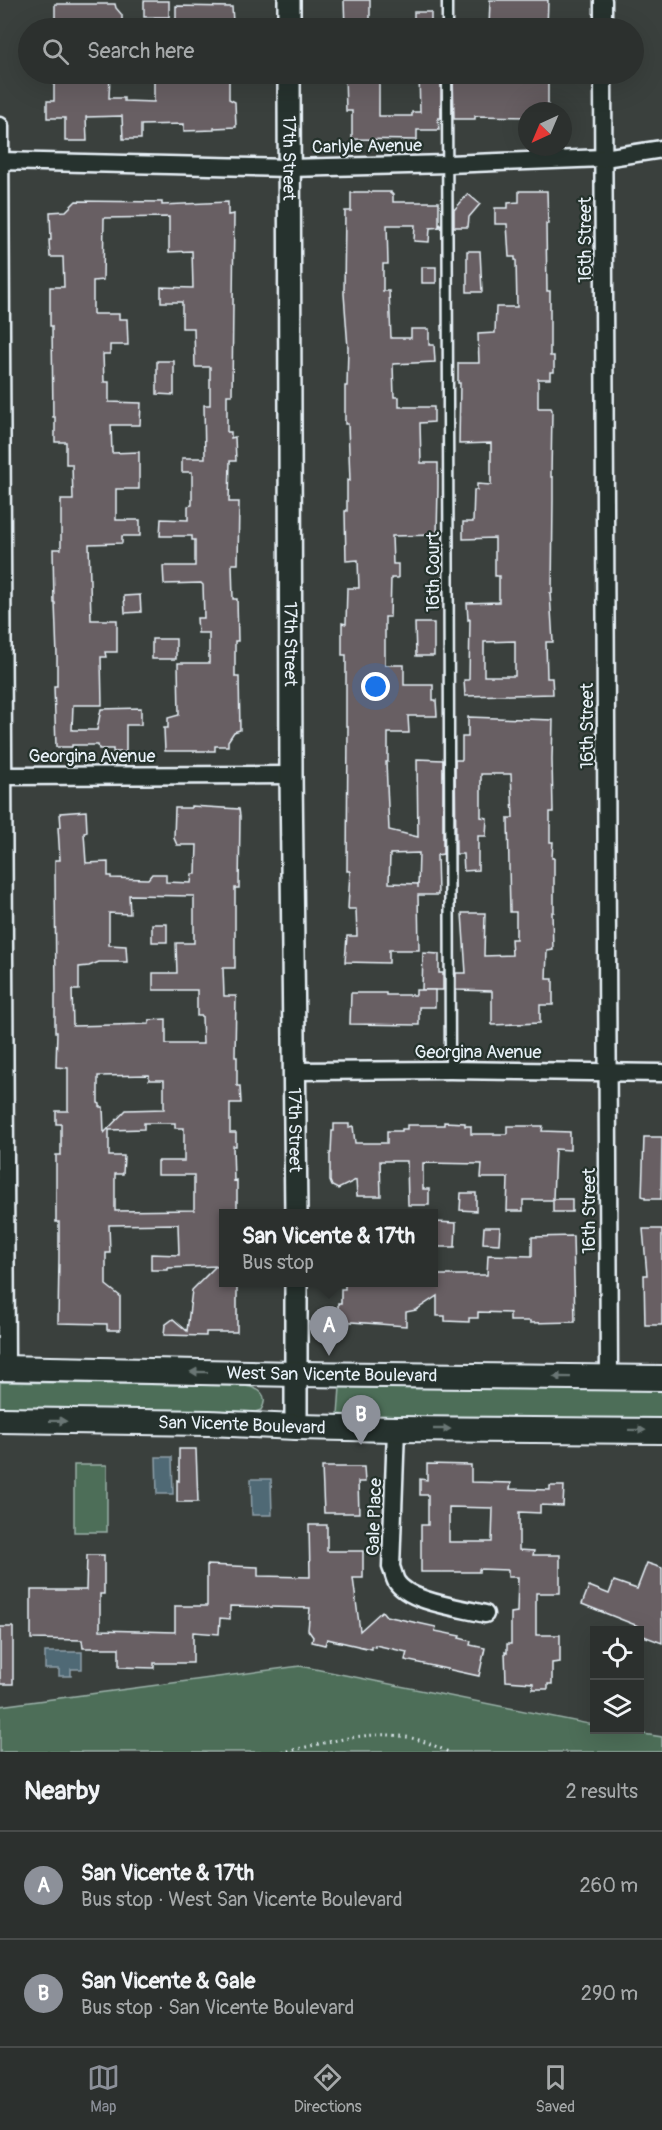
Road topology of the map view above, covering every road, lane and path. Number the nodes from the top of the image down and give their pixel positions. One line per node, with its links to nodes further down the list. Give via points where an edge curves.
1 (289, 0): 4 (street)
2 (447, 0): 5 (lane)
3 (603, 0): 6 (street)
4 (289, 18)
5 (447, 18)
6 (603, 18)
7 (289, 84): 15 (street, 17th Street)
8 (447, 84): 14 (lane, 16th Court)
9 (603, 84): 12 (street, 16th Street)
10 (0, 126): 13 (street)
11 (662, 149): 12 (street, Carlyle Avenue)
12 (604, 158): 14 (street, Carlyle Avenue); 20 (street, 16th Street)
13 (0, 161): 15 (street, Carlyle Avenue); 17 (street)
14 (448, 164): 15 (street, Carlyle Avenue); 19 (lane, 16th Court)
15 (289, 168): 16 (street, 17th Street)
16 (291, 775): 17 (street, Georgina Avenue); 18 (street, 17th Street)
17 (2, 776): 24 (street)
18 (295, 1071): 19 (street, Georgina Avenue); 22 (street, 17th Street)
19 (450, 1071): 20 (street, Georgina Avenue)
20 (609, 1072): 21 (street, Georgina Avenue); 26 (street, 16th Street)
21 (662, 1073)
22 (296, 1209)
23 (296, 1287): 25 (street)
24 (3, 1368): 25 (main road, West San Vicente Boulevard, one-way to 24)
25 (296, 1374): 26 (main road, West San Vicente Boulevard, one-way to 25); 29 (street)
26 (609, 1377): 27 (main road, West San Vicente Boulevard)
27 (662, 1378)
28 (0, 1420): 29 (main road, San Vicente Boulevard, one-way to 29)
29 (297, 1427): 30 (main road, San Vicente Boulevard)
30 (396, 1429): 31 (main road, San Vicente Boulevard, one-way to 31); 32 (street, Gale Place, via 392,1567 396,1581 418,1597)
31 (662, 1431)
32 (485, 1614)
33 (282, 1752): 34 (path, via 351,1737 386,1735 418,1739)
34 (449, 1752)

